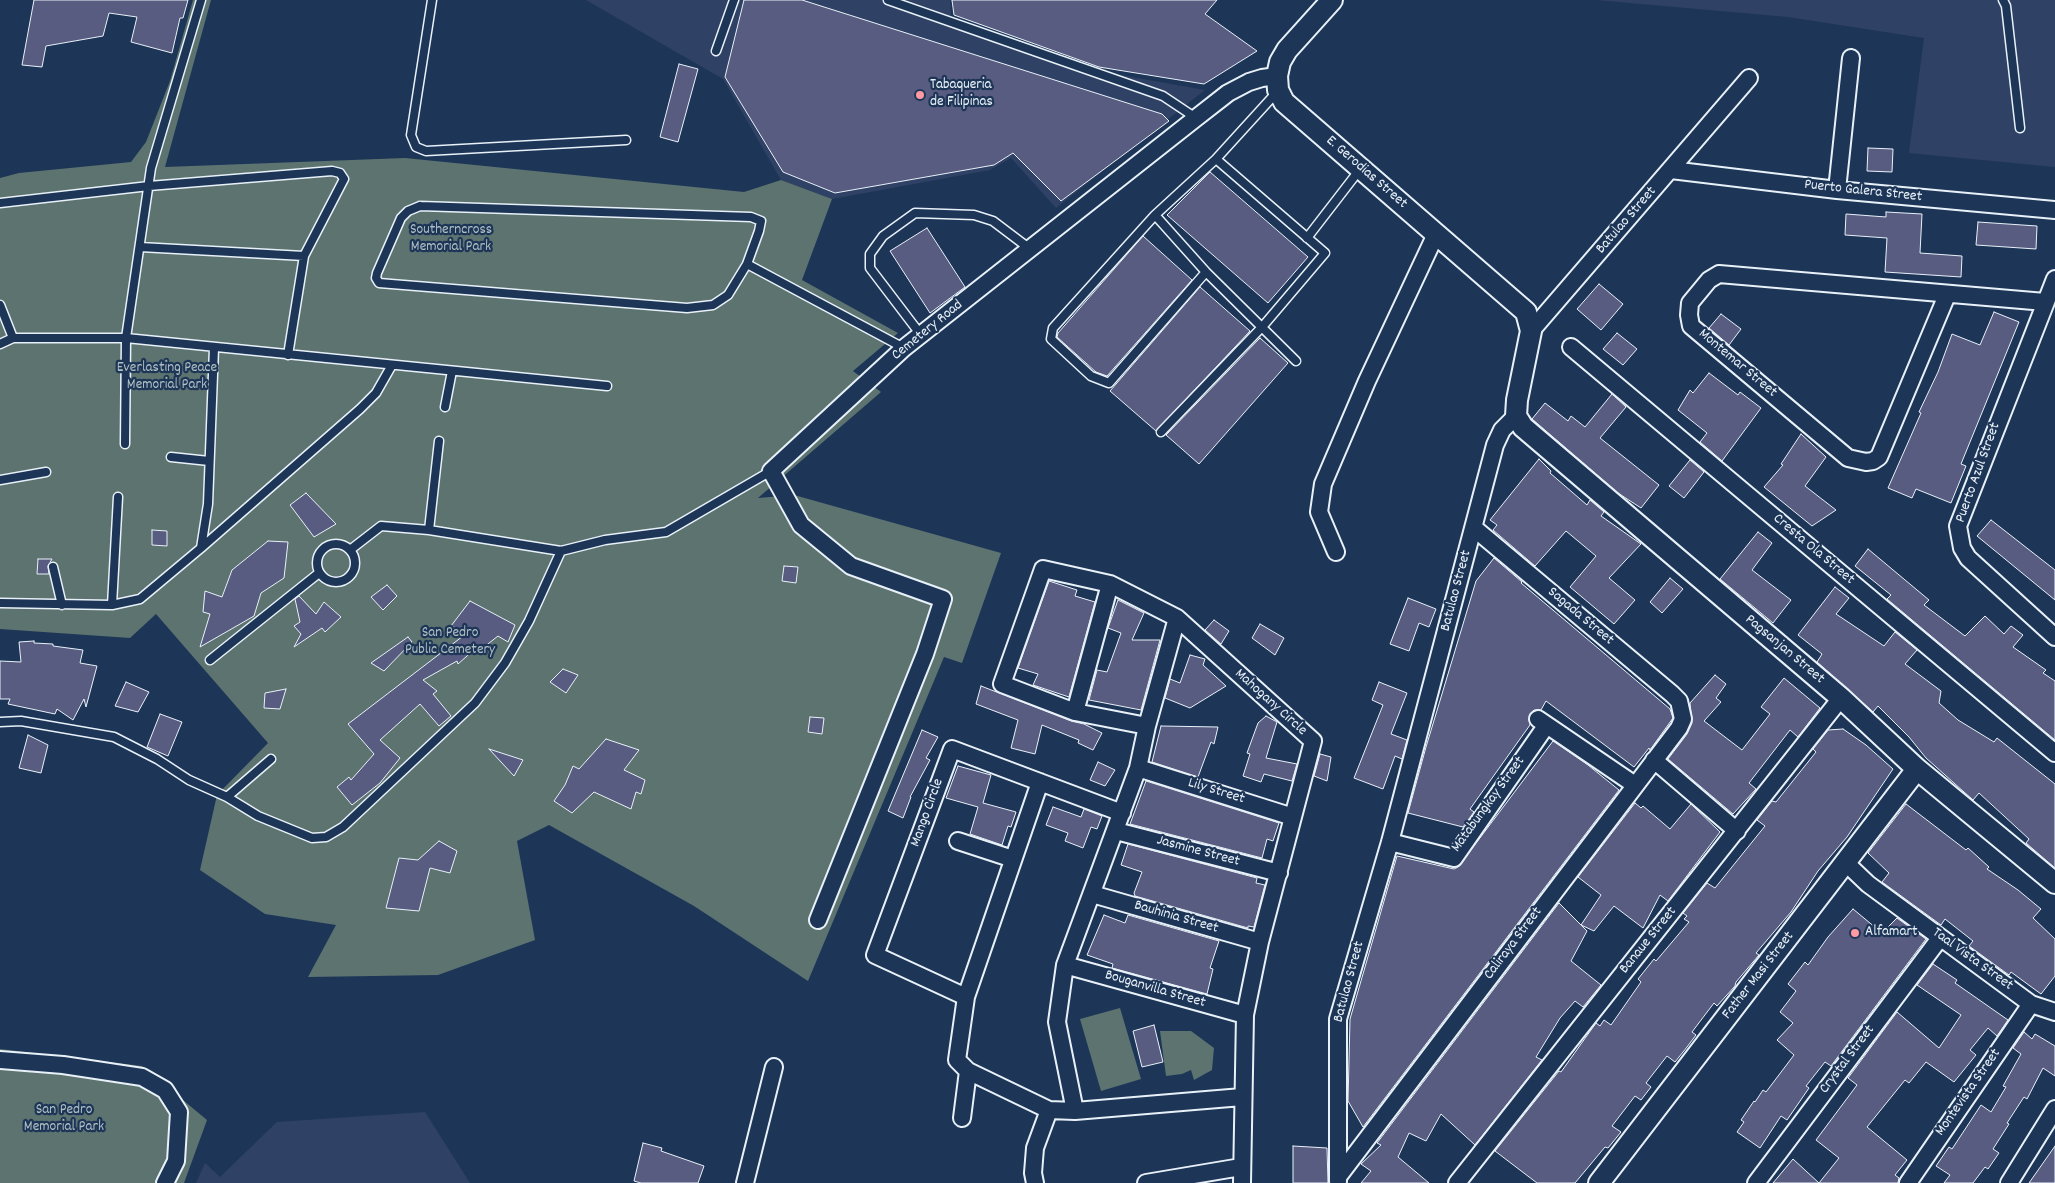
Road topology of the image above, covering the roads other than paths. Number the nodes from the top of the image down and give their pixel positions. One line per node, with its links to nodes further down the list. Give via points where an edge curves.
1 (201, 0): 17 (lane)
2 (432, 0): 13 (lane, via 411,135 416,147 426,151)
3 (734, 0): 7 (lane)
4 (888, 0): 11 (lane, via 1163,96)
5 (1332, 0): 10 (street, via 1287,50 1280,62)
6 (2003, 0): 12 (lane)
7 (716, 51)
8 (1851, 58): 18 (street)
9 (1749, 78): 16 (street, Batulao Street)
10 (1278, 83): 11 (street, Cemetery Road, via 1249,82); 14 (lane); 15 (street, E. Gerodias Street, via 1284,102)
11 (1196, 118): 25 (street, Cemetery Road)
12 (2020, 128)
13 (626, 140)
14 (1216, 159): 21 (lane); 23 (lane)
15 (1361, 168): 22 (street, E. Gerodias Street); 23 (lane)
16 (1671, 170): 18 (street, Puerto Galera Street); 34 (street, Batulao Street)
17 (149, 186): 19 (lane); 24 (lane); 26 (lane, via 332,171 340,173 344,179)
18 (1837, 190): 20 (street, Puerto Galera Street)
19 (0, 204)
20 (2055, 210)
21 (1155, 215): 28 (lane); 28 (lane, via 1061,316 1053,328 1051,339 1091,376 1109,383)
22 (1436, 234): 34 (street, E. Gerodias Street, via 1517,302 1526,312); 63 (street, via 1323,484 1319,512)
23 (1307, 238): 33 (lane, via 1325,252)
24 (140, 247): 26 (lane); 37 (lane)
25 (1030, 249): 35 (street, Cemetery Road); 35 (lane, via 993,221 974,215 915,213 883,236 870,254 870,268)
26 (304, 256): 42 (lane)
27 (747, 264): 27 (lane, via 728,295 713,305 687,308 380,283 376,278 401,218 420,206 751,217 761,221); 41 (lane)
28 (1206, 272): 33 (lane)
29 (2055, 279): 31 (street, Puerto Azul Street)
30 (1947, 295): 30 (street, Montemar Street, via 1719,274 1709,280 1690,303 1689,315 1691,326 1848,458 1866,462 1879,457); 31 (street, Montemar Street)
31 (2045, 302): 71 (street, Puerto Azul Street, via 1961,516 1958,531 1968,558)
32 (0, 305): 36 (lane)
33 (1263, 326): 43 (lane); 49 (lane)
34 (1531, 331): 48 (street, Batulao Street)
35 (921, 335): 41 (street, Cemetery Road)
36 (13, 338): 37 (lane); 38 (lane)
37 (126, 338): 40 (lane); 51 (lane)
38 (0, 344)
39 (1571, 347): 78 (street, Cresta Ola Street)
40 (214, 348): 42 (lane); 53 (lane)
41 (904, 348): 54 (street, Cemetery Road)
42 (288, 355): 44 (lane)
43 (1296, 361)
44 (392, 365): 45 (lane); 60 (lane, via 376,393 360,409)
45 (452, 371): 46 (lane); 47 (lane)
46 (607, 386)
47 (446, 407)
48 (1516, 416): 58 (street, Batulao Street, via 1502,430 1494,445); 73 (street, Pagsanjan Street, via 1534,437)
49 (1161, 432)
50 (439, 442): 59 (lane)
51 (125, 444)
52 (171, 457): 53 (lane)
53 (209, 461): 60 (lane, via 208,504)
54 (771, 471): 62 (lane, via 666,532 605,540); 97 (street, via 801,526 851,566 943,599 925,654)
55 (46, 472): 56 (lane)
56 (0, 480)
57 (118, 497): 69 (lane)
58 (1474, 528): 74 (street, Sagada Street, via 1672,694); 91 (street, Batulao Street)
59 (429, 530): 61 (lane, via 381,526); 62 (lane)
60 (201, 548): 69 (lane, via 140,599)
61 (350, 550): 65 (lane, via 339,544 327,546 318,555); 65 (lane, via 355,568 348,578 329,581)
62 (561, 551): 85 (lane, via 529,621 505,663 475,703 343,827 326,837 312,838 258,816)
63 (1336, 552)
64 (53, 567): 68 (lane)
65 (319, 573): 72 (lane)
66 (1110, 584): 70 (street, Mahogany Circle); 75 (street); 75 (street, Mahogany Circle, via 1043,569 1002,684)
67 (0, 603): 68 (lane)
68 (62, 605): 69 (lane)
69 (112, 605)
70 (1177, 618): 77 (street); 87 (street, Mahogany Circle, via 1312,741)
71 (2055, 637)
72 (210, 660)
73 (1841, 698): 82 (street, Pagsanjan Street); 89 (street, Banaue Street)
74 (1682, 709): 80 (street, Caliraya Street, via 1679,728)
75 (1075, 712): 77 (street)
76 (0, 722): 85 (lane, via 21,721 114,737 189,780)
77 (1147, 726): 81 (street)
78 (2055, 753)
79 (271, 759): 85 (lane)
80 (1654, 760): 84 (street, Caliraya Street); 89 (street)
81 (1138, 768): 86 (street); 87 (street, Lily Street)
82 (1917, 769): 93 (street, Father Masi Street); 95 (street, Pagsanjan Street)
83 (1040, 782): 86 (street, Mango Circle); 92 (street); 101 (street, Mango Circle, via 952,749 875,955)
84 (1635, 785): 91 (street, Matabungkay Street, via 1542,722 1454,858); 114 (street, Caliraya Street)
85 (227, 797)
86 (1122, 813): 88 (street)
87 (1293, 817): 94 (street, Mahogany Circle)
88 (1116, 831): 94 (street, Jasmine Street); 96 (street)
89 (1737, 831): 119 (street, Banaue Street)
90 (958, 841): 92 (street)
91 (1390, 842): 114 (street, Batulao Street, via 1338,1020)
92 (1013, 859): 101 (street)
93 (1846, 864): 98 (street, Taal Vista Street); 120 (street, Father Masi Street)
94 (1279, 873): 99 (street, Mahogany Circle)
95 (2055, 883)
96 (1092, 894): 99 (street, Bauhinia Street); 100 (street)
97 (818, 920)
98 (1940, 938): 102 (street, Taal Vista Street); 121 (street, Crystal Street)
99 (1260, 942): 104 (street, Mahogany Circle)
100 (1065, 965): 104 (street, Bouganvilla Street); 110 (street, via 1057,1022)
101 (966, 997): 107 (street, via 957,1060)
102 (2031, 1004): 103 (street, Taal Vista Street); 122 (street, Montevista Street)
103 (2055, 1012)
104 (1244, 1015): 108 (street, Mahogany Circle)
105 (0, 1060): 115 (street, via 63,1065 142,1077 165,1090 178,1112 176,1161)
106 (774, 1068): 116 (street)
107 (968, 1071): 109 (street); 112 (street)
108 (1242, 1097): 110 (street); 113 (street, Mahogany Circle)
109 (1049, 1110): 110 (street); 117 (street, via 1035,1148 1033,1173)
110 (1075, 1111)
111 (2054, 1114): 123 (street)
112 (962, 1118)
113 (1241, 1175): 118 (street)
114 (1338, 1180)
115 (165, 1183)
116 (745, 1183)
117 (1036, 1183)
118 (1146, 1183)
119 (1457, 1183)
120 (1599, 1183)
121 (1756, 1183)
122 (1908, 1183)
123 (2009, 1183)

